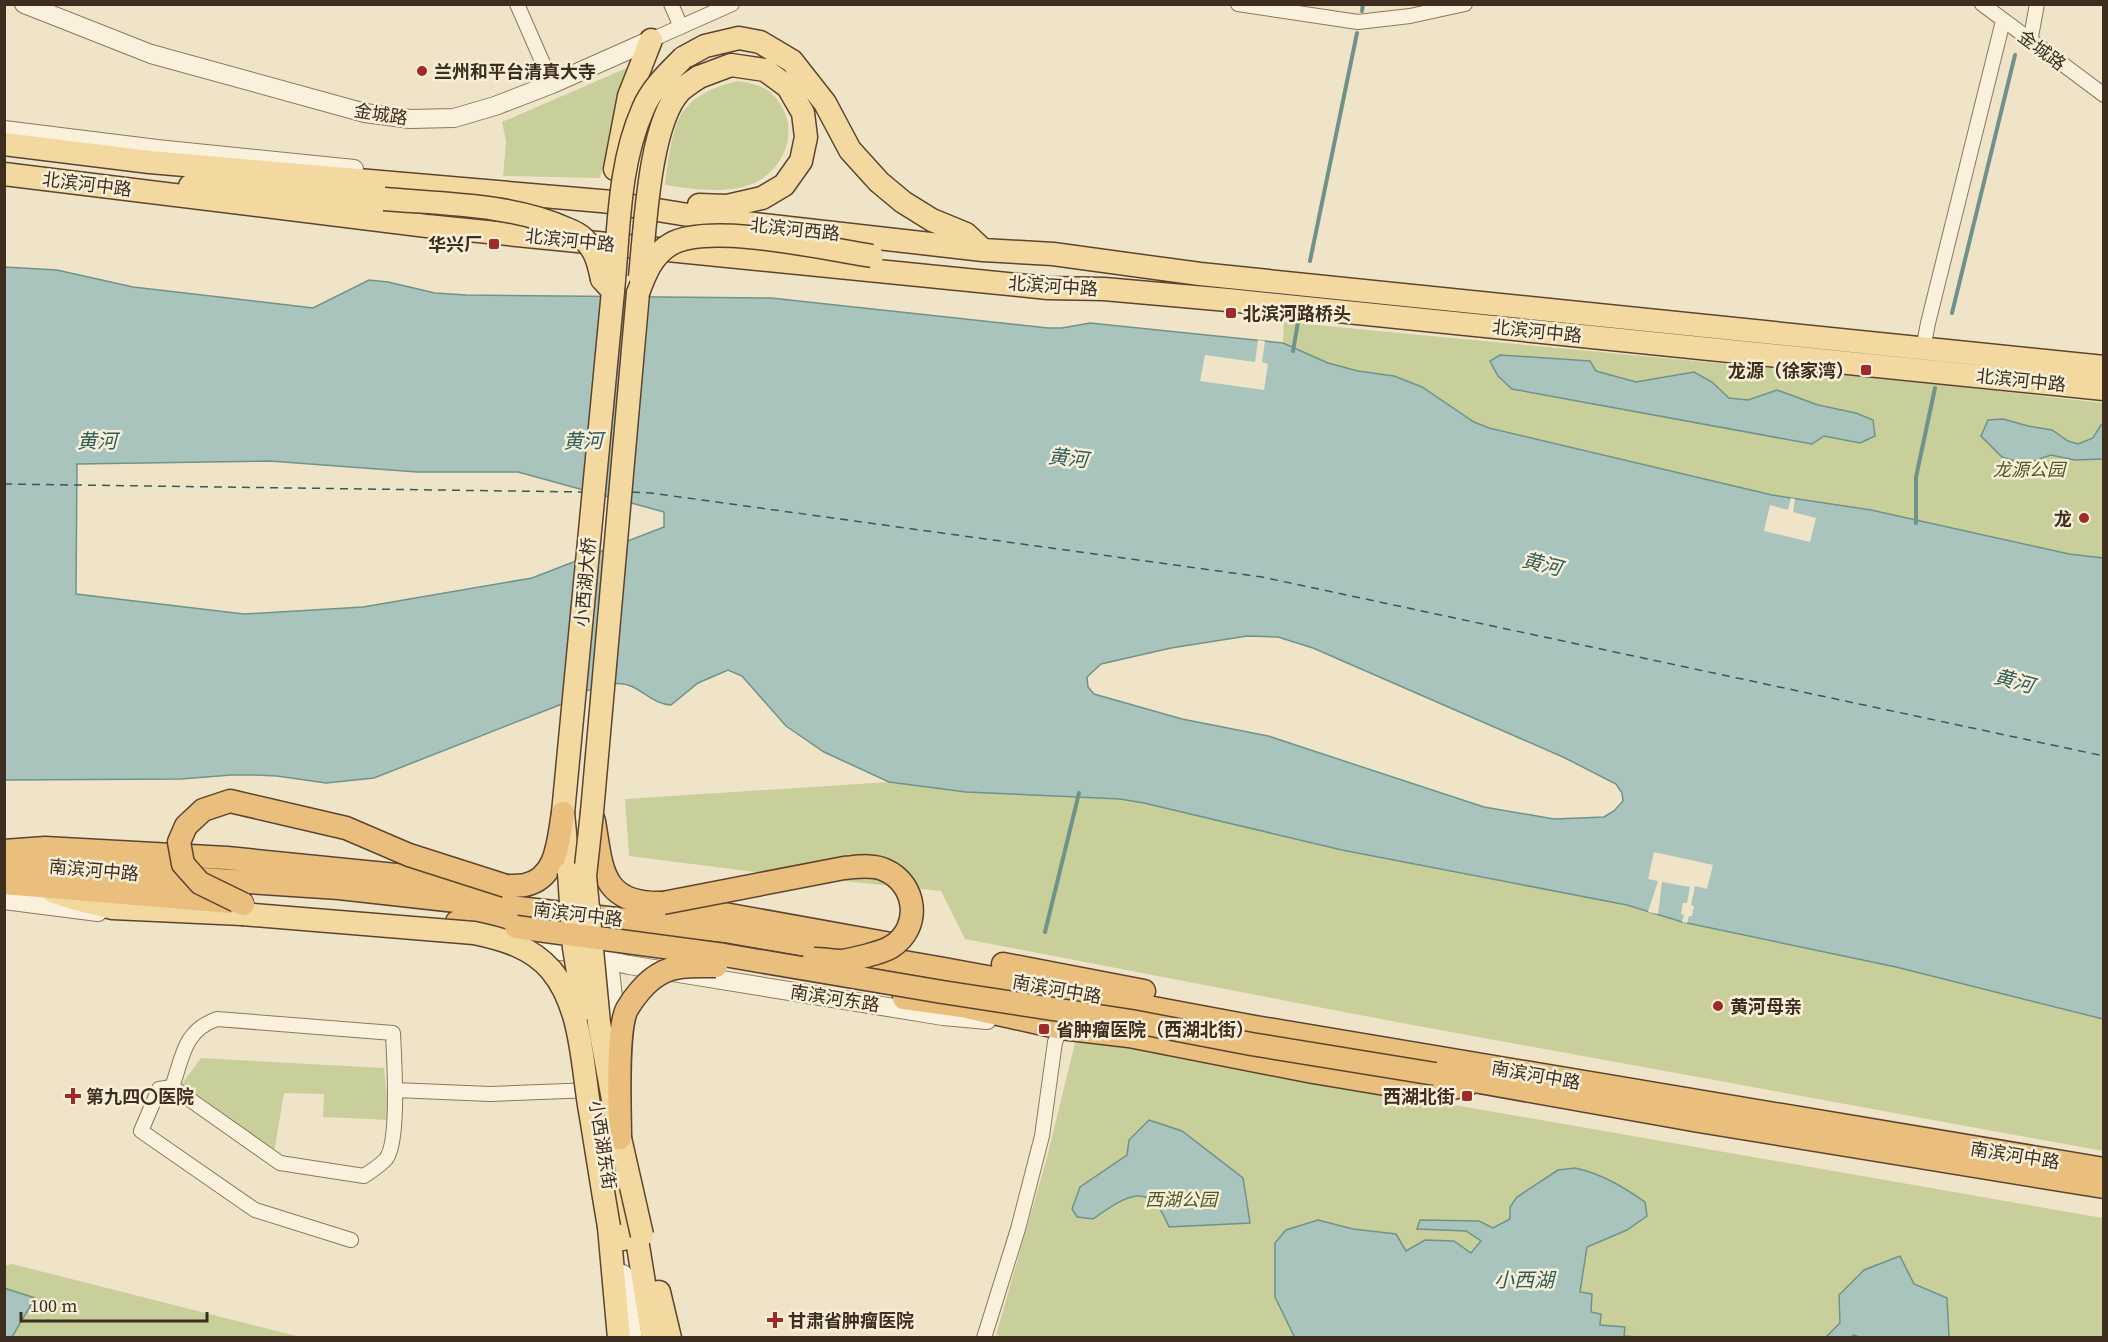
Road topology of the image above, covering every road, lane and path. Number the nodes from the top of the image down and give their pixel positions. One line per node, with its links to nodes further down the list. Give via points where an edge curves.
1 (24, 4): 13 (street, 金城路, via 151,54 388,117 454,118)
2 (517, 4): 13 (street)
3 (671, 4): 10 (street)
4 (732, 4): 10 (street, 金城路)
5 (1238, 4): 6 (street, via 1358,22)
6 (1465, 4)
7 (1982, 4): 9 (street, 金城路)
8 (2037, 4): 12 (street)
9 (2003, 21): 12 (street, 金城路); 26 (street)
10 (681, 27): 11 (street, 金城路)
11 (651, 40): 13 (street, 金城路); 19 (main road, via 629,96)
12 (2030, 42): 14 (street, 金城路)
13 (552, 84)
14 (2103, 95)
15 (4, 130): 19 (street, via 533,186)
16 (4, 144): 19 (main road, 北滨河中路, via 150,162)
17 (4, 174): 18 (main road, 北滨河中路)
18 (108, 187): 21 (main road, 北滨河中路, via 427,226); 24 (main road, bridge, via 225,185 477,207 537,218 582,236 597,255 602,279)
19 (608, 202): 20 (main road, 北滨河西路); 25 (main road, bridge, via 727,206 762,198 784,184 801,161 806,138 803,113 788,87 765,70 730,65 699,77 680,92 662,122 654,155)
20 (675, 213): 21 (main road); 22 (main road, 北滨河西路)
21 (671, 250): 23 (main road, 北滨河中路, via 1048,288)
22 (983, 250): 24 (main road, 小西湖大桥, bridge, via 966,234 932,220 879,182 850,150 825,104 792,61 760,42 740,38 705,46 682,58 643,107 624,172); 26 (main road, 北滨河中路, via 1053,254 1302,285)
23 (1104, 289): 25 (main road, bridge, via 1049,277 733,235 692,237 670,244 648,265); 28 (main road, 北滨河中路)
24 (613, 291): 30 (main road, 小西湖大桥)
25 (638, 293): 29 (main road, 小西湖大桥)
26 (1923, 349): 27 (main road, 北滨河中路)
27 (2103, 367)
28 (2103, 389)
29 (592, 812): 36 (highway, bridge, via 602,870 615,891 646,903); 47 (main road, 小西湖大桥, bridge, via 585,876)
30 (563, 813): 34 (highway, via 550,869 526,885); 47 (main road, 小西湖大桥, bridge, via 574,948)
31 (4, 851): 34 (highway, bridge, via 45,848 227,858)
32 (4, 862): 41 (highway, 南滨河中路, via 339,888 725,932)
33 (4, 883): 37 (highway, 南滨河中路)
34 (506, 886): 37 (highway, bridge, via 409,855 346,828 230,801 203,810 186,826 179,842 183,864 200,883)
35 (4, 900): 39 (street, via 72,910)
36 (663, 903): 38 (highway, bridge, via 866,866 883,868 898,876 913,906 907,930 890,948 841,961); 41 (highway, bridge, via 1100,981 1235,1010)
37 (242, 909): 38 (highway, 南滨河中路, bridge, via 516,927); 45 (main road, bridge, via 474,933 521,947 550,969 563,990 572,1011)
38 (672, 948): 43 (highway, 南滨河中路, bridge, via 1131,1021)
39 (572, 952): 40 (street); 45 (street, 小西湖东街)
40 (609, 961): 42 (street, 南滨河东路, via 943,1016); 55 (street, 小西湖东街, via 630,1181)
41 (1255, 1027): 48 (highway, 南滨河中路)
42 (1061, 1028): 43 (highway, via 1129,1036 1433,1092); 47 (highway, bridge, via 962,1006 724,966 687,966 659,974 642,988 627,1011 622,1031); 57 (street, via 1055,1042 1034,1170)
43 (1480, 1082): 49 (highway, 南滨河中路)
44 (172, 1087): 46 (street, via 280,1163 364,1176 387,1158 393,1144); 46 (street, via 187,1039 203,1024 217,1019 393,1033); 51 (street, via 159,1089 141,1131 255,1210)
45 (590, 1088): 46 (street, via 490,1094); 47 (main road, bridge); 50 (main road, bridge); 53 (street, 小西湖东街)
46 (394, 1090)
47 (615, 1145): 50 (main road, bridge); 54 (main road); 55 (main road, bridge); 56 (main road, bridge, via 652,1262)
48 (2103, 1169)
49 (2103, 1187)
50 (609, 1227): 52 (main road)
51 (351, 1240)
52 (619, 1338)
53 (633, 1338)
54 (638, 1338)
55 (655, 1338)
56 (670, 1338)
57 (984, 1338)

